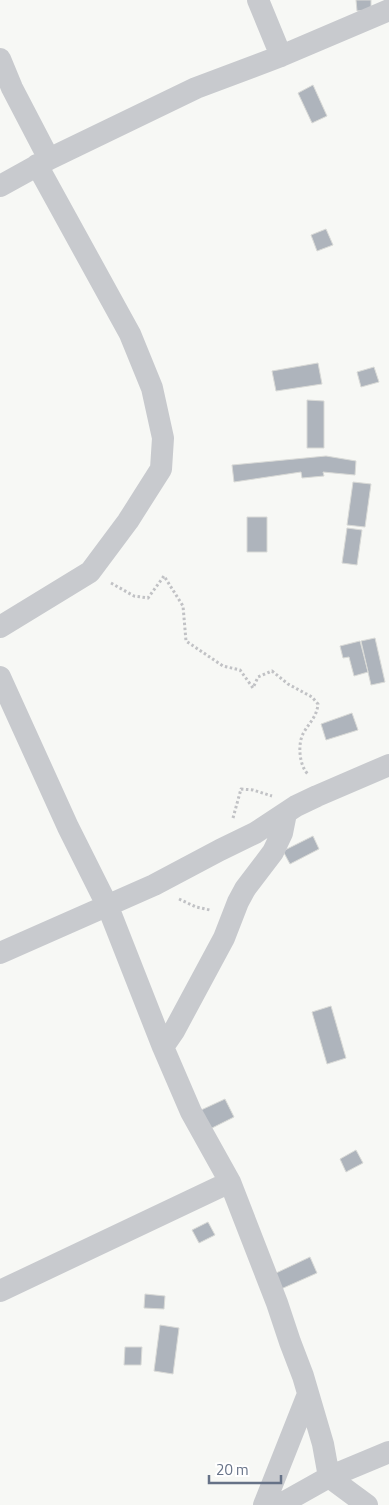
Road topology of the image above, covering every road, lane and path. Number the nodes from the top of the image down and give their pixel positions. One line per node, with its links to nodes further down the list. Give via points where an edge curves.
1 (258, 0): 3 (street)
2 (389, 10): 3 (street)
3 (282, 56): 5 (street, via 196,88)
4 (0, 59): 5 (street)
5 (43, 162): 6 (street); 7 (street, via 130,334 152,388 163,438 161,469)
6 (0, 186)
7 (90, 572): 8 (street); 11 (path, via 134,596 148,598 164,576 183,606 186,641 223,666 240,670 253,688 258,677 272,671 312,697 318,704 318,710 303,733 300,760 312,777)
8 (0, 627)
9 (0, 677): 14 (street)
10 (389, 765): 11 (street)
11 (317, 796): 12 (street)
12 (286, 814): 13 (street); 15 (street, via 273,852 245,889)
13 (154, 885): 14 (street); 15 (path, via 182,902)
14 (108, 907): 16 (street); 17 (street)
15 (232, 919): 17 (street)
16 (0, 953)
17 (163, 1047): 18 (street, via 191,1112)
18 (230, 1182): 19 (street); 20 (street)
19 (0, 1291)
20 (308, 1394): 22 (street); 23 (street)
21 (389, 1452): 22 (street)
22 (330, 1477): 24 (street); 25 (street)
23 (264, 1505)
24 (279, 1505)
25 (367, 1505)

